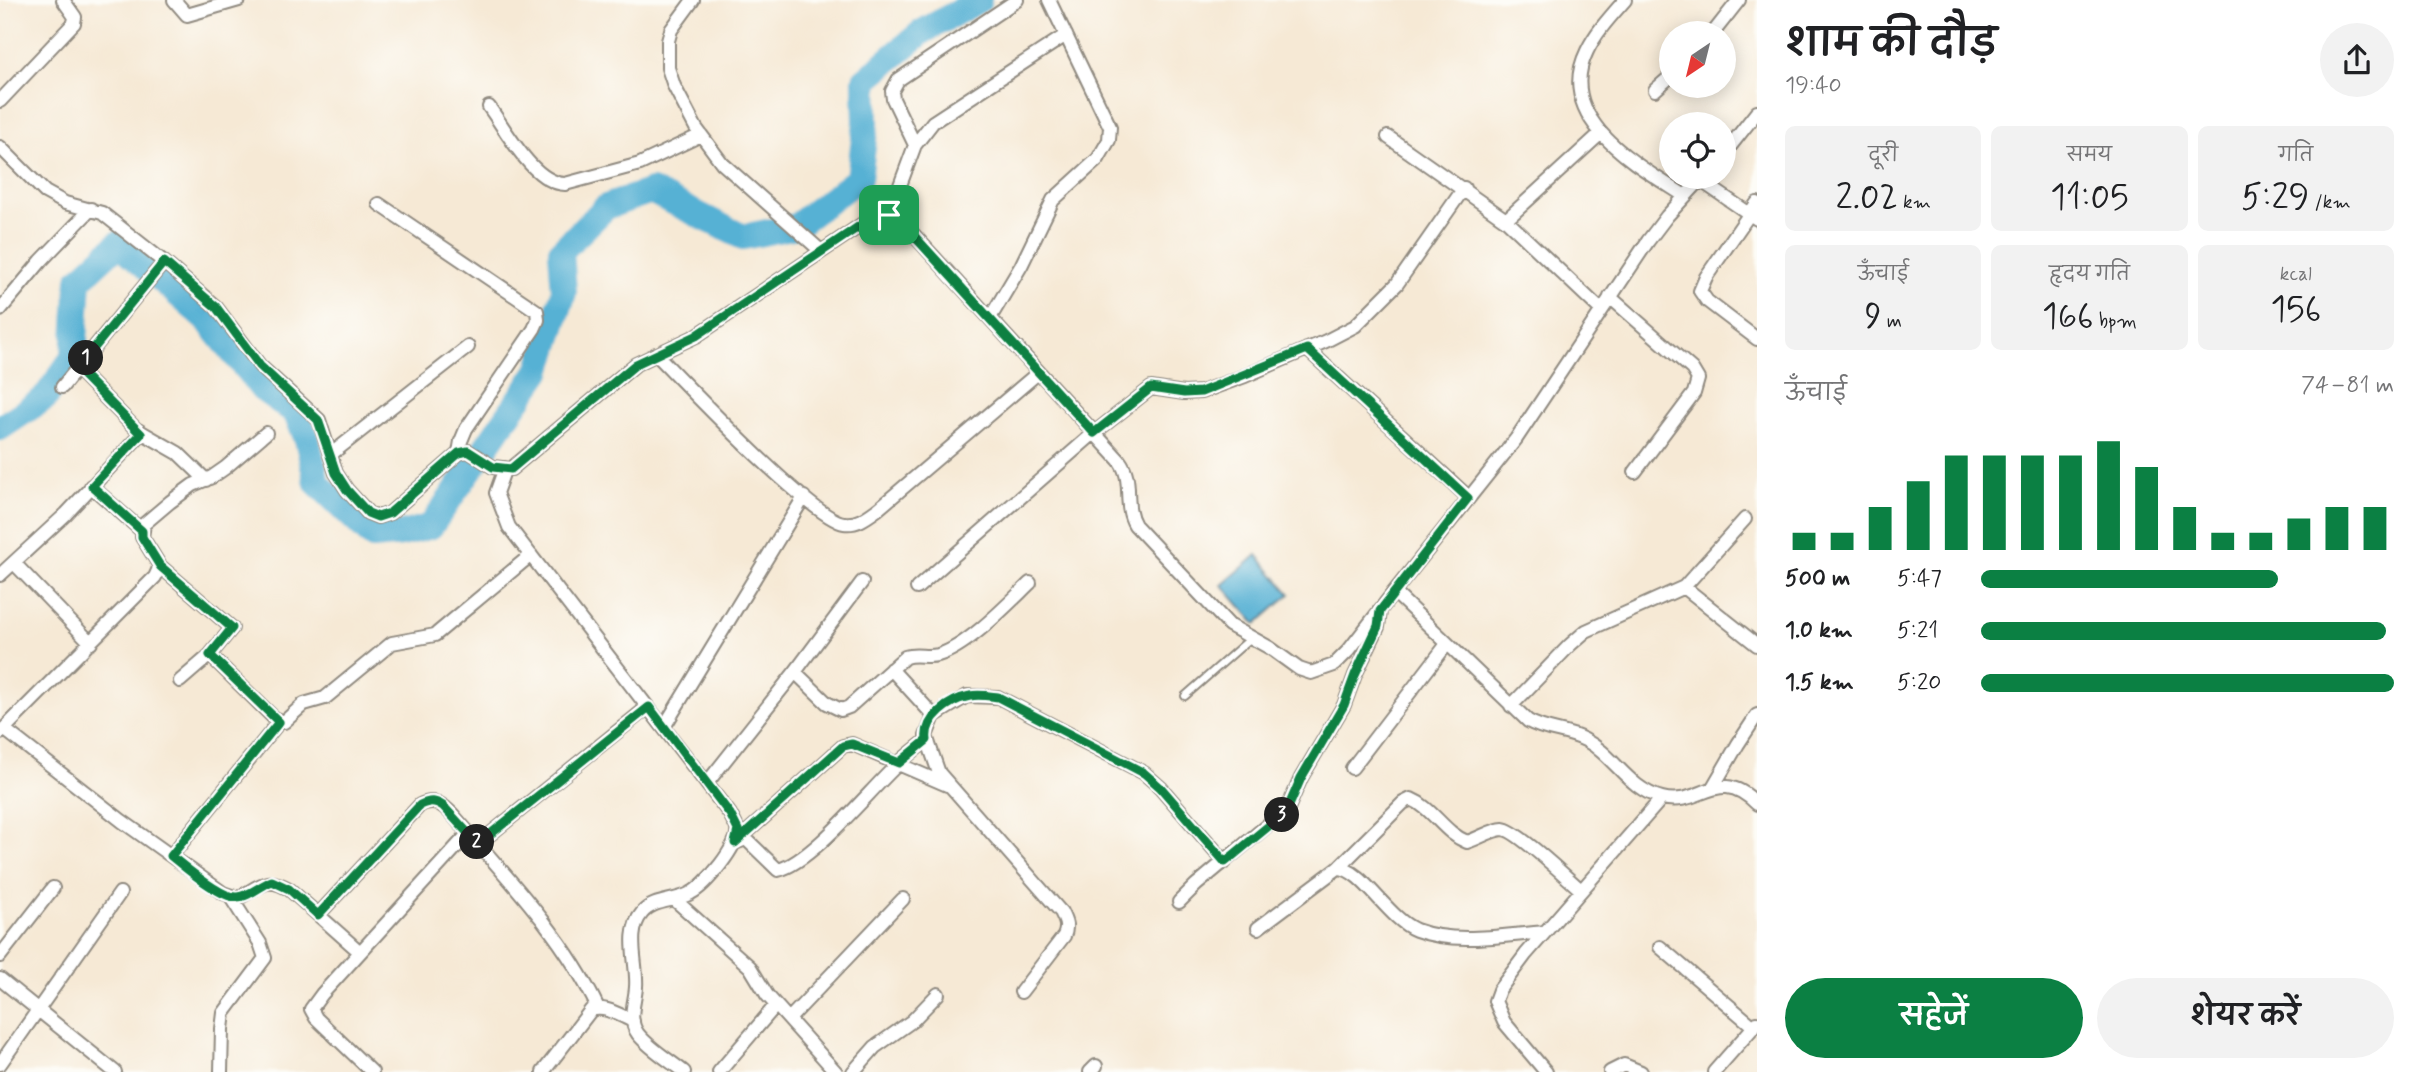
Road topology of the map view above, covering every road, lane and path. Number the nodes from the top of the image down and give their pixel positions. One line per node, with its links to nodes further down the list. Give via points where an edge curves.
1 (62, 0): 13 (street, via 71,9 74,23)
2 (174, 0): 3 (street, via 187,15)
3 (239, 0)
4 (693, 0): 17 (street, via 671,30 666,54 674,86)
5 (1017, 0): 20 (street, via 898,79 893,99)
6 (1049, 0): 10 (street)
7 (1625, 0): 16 (street, via 1598,32 1581,64 1581,94)
8 (1739, 0): 9 (street)
9 (1722, 21)
10 (1066, 35): 20 (street, via 933,122); 36 (street, via 1110,127 1109,140 1097,159 1053,200)
11 (1659, 87): 12 (street)
12 (1656, 90)
13 (0, 102)
14 (489, 107): 17 (street, via 534,169 557,184 632,167)
15 (1757, 112): 19 (street)
16 (1601, 132): 25 (street, via 1619,152); 30 (street)
17 (701, 135): 31 (street, via 722,163)
18 (1388, 137): 22 (street)
19 (1736, 139)
20 (915, 145): 29 (street)
21 (0, 147): 27 (street, via 46,192 65,203)
22 (1464, 188): 30 (street); 39 (street, via 1397,284 1371,311 1355,326)
23 (1692, 189): 25 (street)
24 (1719, 189): 28 (street)
25 (1685, 196): 33 (street, via 1647,241)
26 (379, 204): 47 (street, via 537,311 534,329 466,429)
27 (91, 209): 32 (street); 34 (street)
28 (1755, 212): 37 (street, via 1700,291)
29 (889, 215): 31 (street, via 870,219); 36 (street, via 906,227)
30 (1506, 220): 35 (street)
31 (821, 251): 40 (street, via 696,336)
32 (163, 264): 41 (street); 48 (street, via 216,307 260,366 318,420)
33 (1610, 298): 35 (street); 50 (street, via 1698,379 1694,393)
34 (0, 310)
35 (1601, 310): 54 (street, via 1516,439)
36 (990, 318): 42 (street)
37 (1757, 339)
38 (468, 347): 48 (street)
39 (1307, 349): 45 (street, via 1201,392 1151,388); 54 (street)
40 (656, 354): 49 (street, via 636,364 511,469); 53 (street)
41 (77, 369): 43 (street); 46 (street)
42 (1039, 372): 45 (street); 53 (street, via 866,518 841,523)
43 (62, 387)
44 (266, 433): 51 (street)
45 (1094, 433): 64 (street); 67 (street, via 1126,469 1127,508 1135,525 1229,625)
46 (141, 434): 51 (street, via 177,453); 52 (street)
47 (463, 452): 48 (street, via 390,513 378,517 368,513 347,490); 49 (street)
48 (330, 456)
49 (499, 467): 57 (street, via 496,494 509,527)
50 (1634, 472)
51 (206, 480): 56 (street, via 170,502)
52 (92, 486): 56 (street); 58 (street)
53 (804, 497): 81 (street)
54 (1468, 498): 65 (street)
55 (1745, 519): 63 (street)
56 (142, 531): 59 (street)
57 (531, 555): 77 (street); 80 (street, via 435,635 392,643 325,698 304,704)
58 (14, 563): 60 (street); 68 (street)
59 (160, 566): 68 (street, via 155,577); 71 (street, via 232,628)
60 (0, 575)
61 (862, 582): 73 (street)
62 (1030, 583): 72 (street, via 964,640 934,656 905,657)
63 (1685, 587): 70 (street); 76 (street, via 1586,631)
64 (917, 588)
65 (1394, 592): 66 (street); 69 (street)
66 (1380, 611): 67 (street, via 1334,665 1311,673); 94 (street, via 1344,705 1288,808)
67 (1251, 638): 75 (lane)
68 (91, 643): 82 (street)
69 (1447, 644): 76 (street); 85 (street)
70 (1757, 645)
71 (210, 655): 74 (street); 80 (street)
72 (891, 669): 73 (street, via 841,710 827,703); 78 (street)
73 (795, 672): 86 (street)
74 (180, 681)
75 (1185, 696)
76 (1511, 706): 89 (street, via 1541,729 1585,740 1627,778)
77 (649, 707): 81 (street); 91 (street)
78 (934, 716): 83 (street); 94 (street, via 967,696 998,697 1144,773)
79 (1757, 716): 88 (street)
80 (279, 722): 93 (street)
81 (664, 727): 86 (street)
82 (2, 731): 93 (street)
83 (927, 740): 84 (street); 87 (street)
84 (899, 763): 87 (street); 92 (street, via 852,744 843,746); 92 (street, via 789,868 778,870 746,839)
85 (1352, 768)
86 (707, 783): 92 (street, via 738,830)
87 (949, 786): 110 (street, via 1065,921 1063,936)
88 (1713, 788): 89 (street, via 1679,800); 90 (street, via 1742,791)
89 (1662, 798): 97 (street)
90 (1757, 804)
91 (474, 839): 103 (street, via 437,802 420,805); 107 (street); 113 (street, via 566,949)
92 (735, 843): 101 (street, via 705,882)
93 (171, 856): 99 (street)
94 (1225, 862): 102 (street)
95 (1338, 868): 97 (street, via 1411,799 1467,842 1507,830); 104 (street); 105 (street, via 1351,871 1395,918 1417,930 1460,938)
96 (53, 888): 108 (street)
97 (1581, 890): 105 (street)
98 (120, 892): 114 (street)
99 (230, 896): 103 (street, via 238,898 272,881 289,889); 120 (street, via 265,958 225,1013)
100 (904, 899): 115 (street)
101 (675, 900): 112 (street, via 750,967); 116 (street, via 653,905 635,925)
102 (1180, 902)
103 (318, 915): 107 (street)
104 (1258, 928)
105 (1545, 932): 127 (street, via 1495,1001 1504,1022)
106 (1660, 947): 117 (street)
107 (359, 952): 121 (street, via 311,1009)
108 (0, 956)
109 (0, 979): 114 (street)
110 (1021, 992)
111 (938, 994): 126 (street, via 912,1021 875,1047)
112 (776, 1004): 115 (street); 124 (street)
113 (598, 1007): 116 (street); 122 (street, via 585,1015)
114 (38, 1010): 118 (street); 119 (street)
115 (789, 1019): 125 (street)
116 (633, 1021): 123 (street, via 637,1033)
117 (1755, 1025): 130 (street)
118 (0, 1064)
119 (115, 1072)
120 (221, 1072)
121 (372, 1072)
122 (542, 1072)
123 (684, 1072)
124 (719, 1072)
125 (836, 1072)
126 (853, 1072)
127 (1546, 1072)
128 (1610, 1072): 129 (street, via 1624,1065)
129 (1641, 1072)
130 (1714, 1072)

